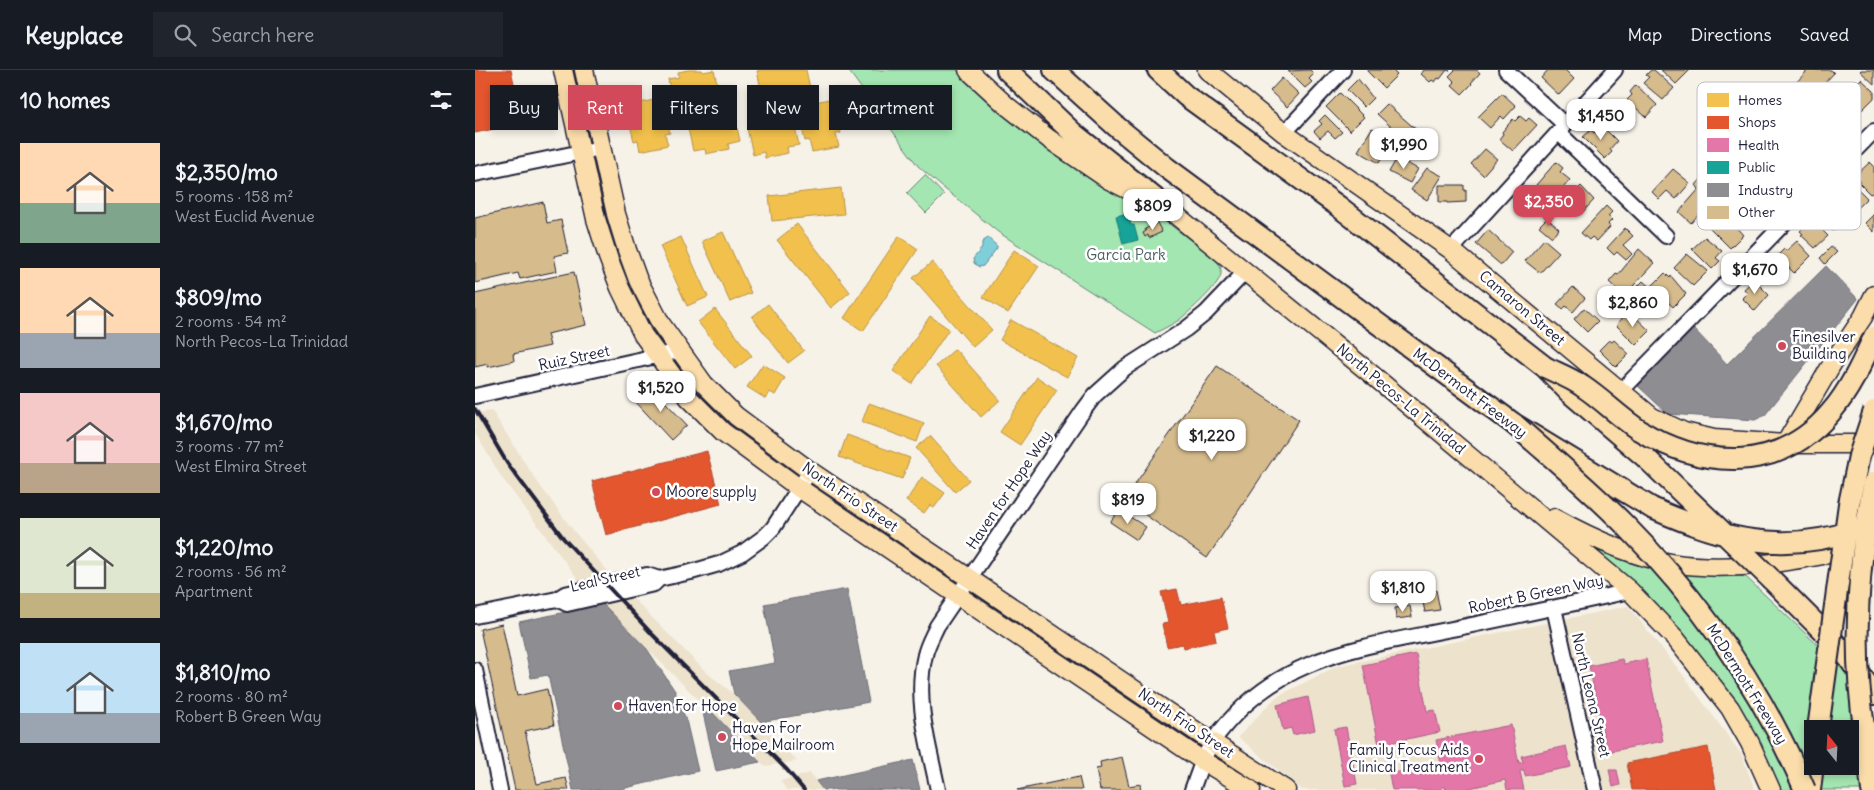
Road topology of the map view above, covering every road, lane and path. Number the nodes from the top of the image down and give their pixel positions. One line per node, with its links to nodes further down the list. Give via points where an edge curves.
1 (563, 70): 16 (main road, North Frio Street)
2 (584, 70): 15 (main road, North Frio Street)
3 (968, 70): 18 (main road, North Pecos-La Trinidad, via 1049,139 1109,180)
4 (1007, 70): 18 (highway, via 1073,133)
5 (1054, 70): 31 (highway, McDermott Freeway, via 1167,168)
6 (1158, 70): 27 (highway, via 1186,96 1338,206)
7 (1207, 70): 13 (main road, Camaron Street)
8 (1343, 70): 13 (street)
9 (1506, 70): 11 (street)
10 (1615, 70): 11 (street)
11 (1561, 128): 20 (street); 21 (street)
12 (1874, 131): 14 (street)
13 (1284, 133): 21 (main road, Camaron Street)
14 (1861, 144)
15 (601, 148): 16 (street); 25 (main road, North Frio Street, via 616,214 635,273)
16 (581, 152): 17 (street); 26 (main road, North Frio Street, via 596,220 617,280 643,335)
17 (475, 174)
18 (1172, 212): 22 (main road, North Pecos-La Trinidad)
19 (1778, 230): 28 (street)
20 (1666, 236)
21 (1451, 250): 28 (main road, Camaron Street)
22 (1245, 272): 37 (main road, North Pecos-La Trinidad); 41 (street, Haven for Hope Way, via 1187,329 1125,368 1095,396)
23 (1874, 295): 32 (main road)
24 (1874, 336): 27 (highway, bridge, via 1855,376 1830,413 1804,436 1775,453 1743,460 1702,456 1648,435 1582,386)
25 (679, 351): 26 (street, Ruiz Street); 34 (main road, North Frio Street, via 736,416)
26 (659, 356): 29 (street, Ruiz Street); 36 (main road, North Frio Street, via 689,398 723,432)
27 (1545, 367): 47 (highway, bridge, via 1570,393 1646,458 1771,579 1845,653)
28 (1621, 391): 32 (main road, Camaron Street, via 1652,417 1684,432 1714,439)
29 (475, 396)
30 (1874, 411): 48 (highway, bridge, via 1859,456 1847,512)
31 (1514, 424): 38 (highway, bridge, via 1653,508 1719,534 1769,543 1810,542); 52 (highway, McDermott Freeway, bridge, via 1627,526 1686,591 1719,636)
32 (1785, 444): 33 (main road, Camaron Street)
33 (1874, 444)
34 (810, 470): 36 (street, Leal Street); 41 (main road, North Frio Street)
35 (1874, 482): 49 (highway, bridge, via 1859,599 1859,686)
36 (799, 488): 43 (main road, North Frio Street); 45 (street, Leal Street, via 773,528 748,549 719,564 659,579 647,575)
37 (1512, 491): 39 (main road, via 1536,508 1597,540 1672,564 1725,567 1812,558); 42 (main road, North Pecos-La Trinidad)
38 (1874, 522)
39 (1874, 545)
40 (1874, 554): 49 (highway, bridge, via 1867,616)
41 (969, 577): 43 (street, Haven for Hope Way); 50 (main road, North Frio Street)
42 (1630, 591): 44 (street, Robert B Green Way); 59 (main road, North Pecos-La Trinidad, via 1675,638 1729,708 1750,743)
43 (957, 595): 51 (main road, North Frio Street); 54 (street, Haven for Hope Way, via 937,626 922,669 921,700)
44 (1554, 608): 50 (street, Robert B Green Way, via 1368,646 1309,664 1256,696 1235,714); 58 (street, North Leona Street)
45 (475, 616)
46 (475, 670): 53 (street)
47 (1874, 694)
48 (1819, 720)
49 (1865, 734): 60 (highway)
50 (1212, 742): 51 (street, Robert B Green Way); 57 (main road, North Frio Street)
51 (1203, 761): 55 (street, Robert B Green Way); 56 (main road, North Frio Street)
52 (1809, 781)
53 (500, 790)
54 (938, 790)
55 (1192, 790)
56 (1251, 790)
57 (1286, 790)
58 (1595, 790)
59 (1771, 790)
60 (1872, 790)

